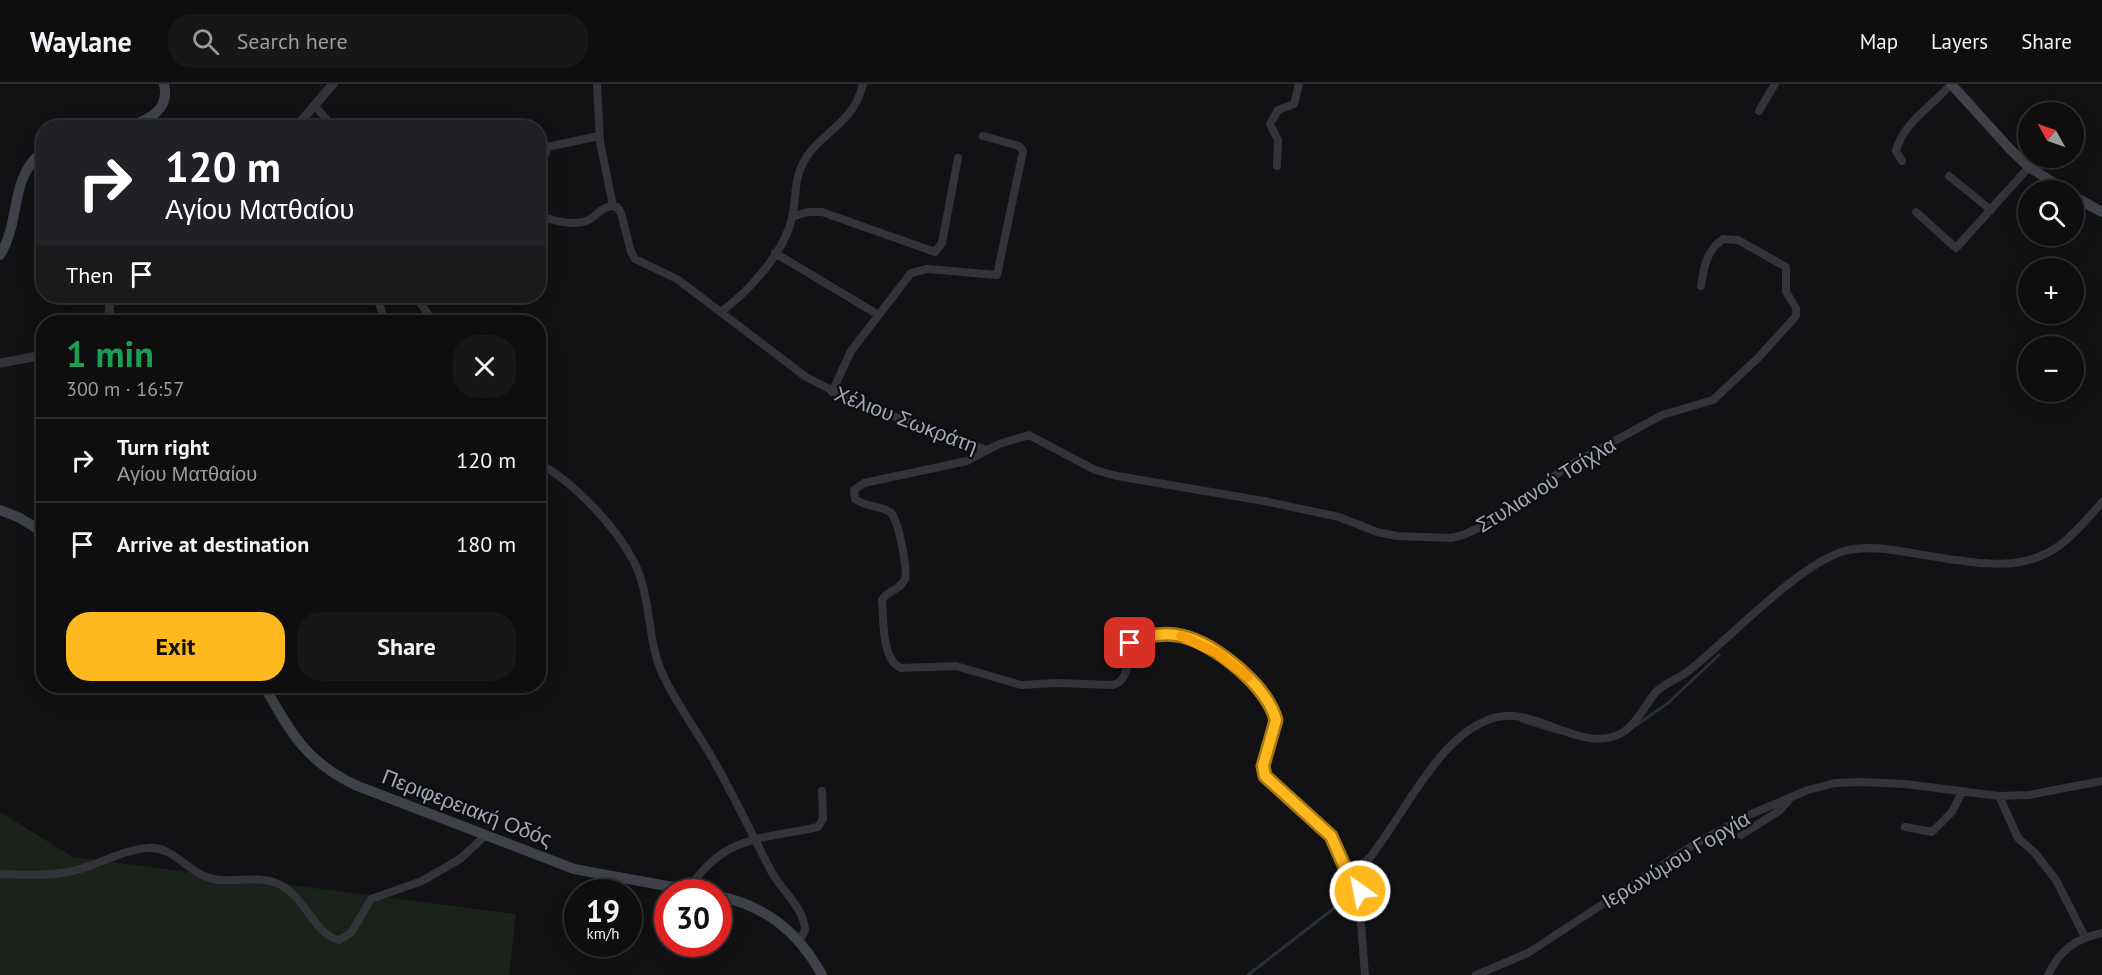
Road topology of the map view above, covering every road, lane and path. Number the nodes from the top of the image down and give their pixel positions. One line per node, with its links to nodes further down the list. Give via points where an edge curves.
1 (164, 84): 10 (main road, via 164,101)
2 (333, 84): 8 (street)
3 (597, 84): 13 (street, Χέλιου Σωκράτη)
4 (1299, 84): 21 (street, via 1296,99 1278,110 1270,124 1278,140)
5 (1775, 84): 9 (street)
6 (1952, 84): 17 (main road); 20 (street, via 1908,124 1896,151)
7 (862, 88): 31 (street, via 847,118 803,163)
8 (316, 107): 11 (street); 12 (street)
9 (1759, 111)
10 (145, 120)
11 (304, 120)
12 (327, 120)
13 (599, 136): 15 (street); 27 (street, Χέλιου Σωκράτη)
14 (983, 136): 37 (street, via 1019,146 1023,151 997,275 916,270)
15 (548, 147): 16 (street)
16 (546, 152)
17 (2018, 156)
18 (36, 157): 34 (main road, via 21,179 12,230)
19 (958, 158): 31 (street, via 942,243 935,252 822,212)
20 (1902, 161)
21 (1277, 166)
22 (2028, 168): 28 (street)
23 (2031, 168): 25 (main road)
24 (1949, 176): 28 (street)
25 (2049, 180)
26 (2084, 202): 30 (main road)
27 (613, 206): 32 (street, via 582,222); 36 (street, Χέλιου Σωκράτη, via 621,213 633,256 677,279)
28 (1991, 210): 29 (street, via 1956,248)
29 (1916, 212)
30 (2102, 212)
31 (792, 217): 33 (street)
32 (546, 218)
33 (775, 253): 36 (street); 37 (street)
34 (0, 255)
35 (1701, 286): 41 (street, Στυλιανού Τσίχλα, via 1711,250 1723,239 1738,240 1786,267 1786,292 1796,308 1796,316 1713,400 1662,415 1565,468 1496,520 1457,537 1397,536 1338,517 1103,472 1033,436 1018,437)
36 (721, 312): 40 (street, Χέλιου Σωκράτη, via 806,377)
37 (877, 315): 40 (street, via 848,356)
38 (36, 356): 39 (street)
39 (0, 363)
40 (832, 392): 41 (street, Χέλιου Σωκράτη)
41 (987, 450): 57 (street, Χέλιου Σωκράτη, via 967,461 864,483 854,490 853,497 858,502 891,512 898,523 906,574 899,587 882,600 889,656 894,665 956,666 1021,685 1109,686 1123,679 1132,638 1166,634 1193,640 1245,674 1273,712 1275,725 1263,766 1265,776 1331,836 1347,872)
42 (546, 468): 55 (street, via 590,503 633,560 653,651 662,674)
43 (2102, 502): 57 (street, via 2059,546 2020,561 1981,564 1885,549 1853,549 1831,556 1797,579 1682,677 1659,689 1622,733 1584,736 1518,716 1505,716 1473,727 1429,771)
44 (0, 510): 45 (main road)
45 (36, 528)
46 (268, 693): 54 (main road, Περιφερειακή Οδός, via 295,739 327,768 373,793)
47 (2102, 781): 50 (street, Ιερωνύμου Γοργία, via 2029,795)
48 (822, 791): 55 (street, via 823,819 818,827)
49 (1962, 792): 50 (street, Ιερωνύμου Γοργία); 51 (street, Ιερωνύμου Γοργία, via 1853,782 1808,790); 52 (street, via 1952,812 1932,832)
50 (1999, 796): 62 (street, via 2018,838 2056,880)
51 (1789, 800): 53 (street); 66 (street, Ιερωνύμου Γοργία, via 1744,817 1690,847 1528,952)
52 (1905, 827)
53 (1741, 835)
54 (485, 836): 56 (street, via 460,859 422,881 371,899 351,933 339,940 326,934 284,887 260,880 203,876 159,849 137,850 72,871); 59 (main road, Περιφερειακή Οδός, via 574,869)
55 (757, 840): 58 (street, via 722,852); 63 (street, via 772,873 800,914 805,930)
56 (0, 874)
57 (1356, 878): 65 (street)
58 (695, 879)
59 (654, 884)
60 (732, 900): 63 (main road, via 756,907)
61 (2102, 933): 62 (street)
62 (2085, 937): 67 (street, via 2064,950)
63 (800, 940): 64 (main road)
64 (822, 975)
65 (1365, 975)
66 (1476, 975)
67 (2048, 975)

